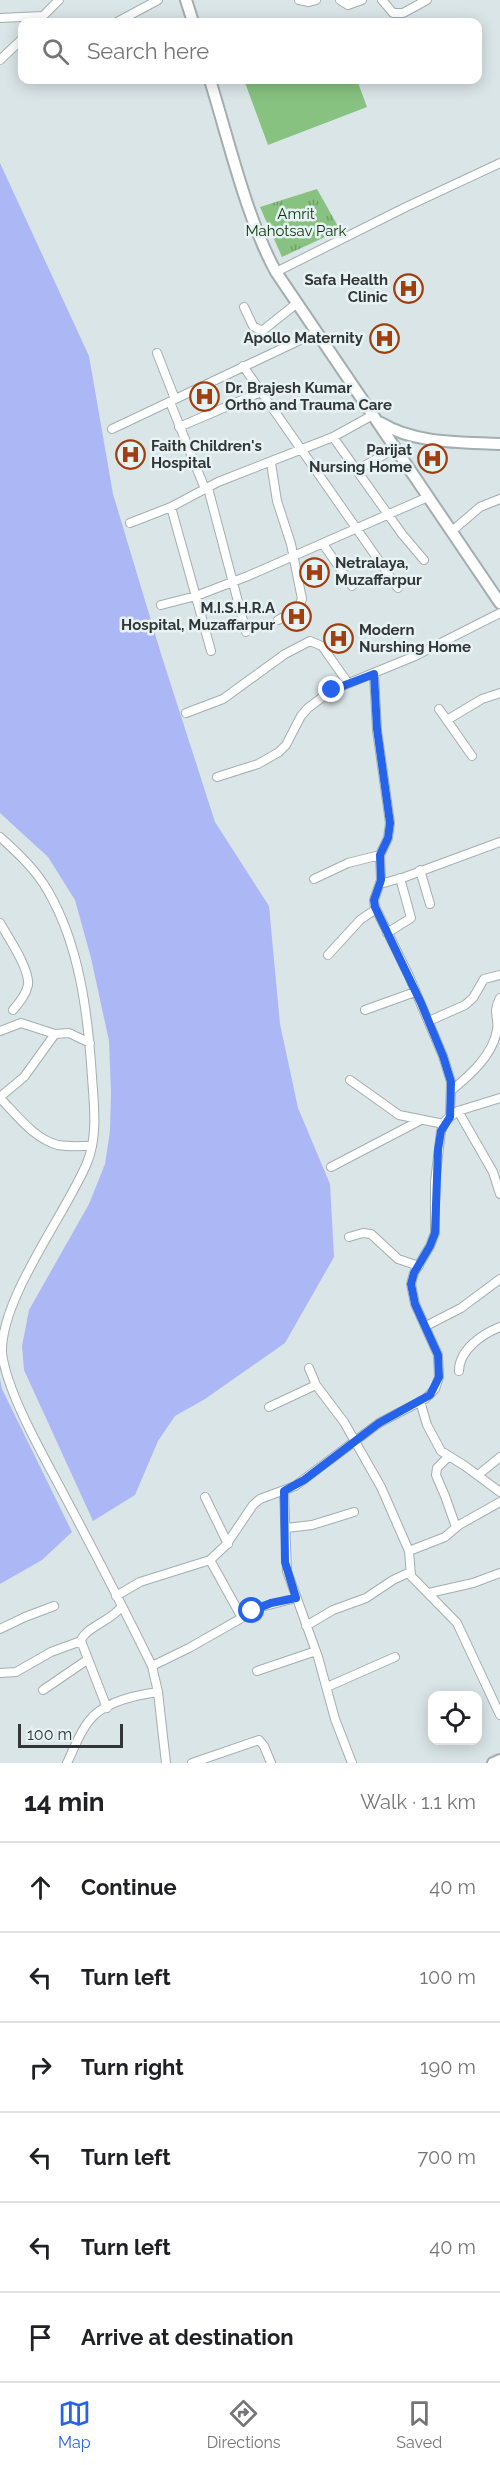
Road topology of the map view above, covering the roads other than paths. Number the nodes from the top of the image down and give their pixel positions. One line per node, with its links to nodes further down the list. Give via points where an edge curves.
1 (59, 0): 10 (street)
2 (158, 0): 12 (street)
3 (186, 0): 13 (main road)
4 (299, 0): 5 (street)
5 (316, 0)
6 (340, 0): 7 (street, via 348,5)
7 (362, 0)
8 (382, 0): 9 (street, via 398,14)
9 (427, 0)
10 (43, 16): 11 (street)
11 (0, 18)
12 (124, 18)
13 (192, 18)
14 (18, 43): 15 (street)
15 (0, 60)
16 (211, 84): 18 (main road, via 249,207)
17 (500, 163): 18 (street)
18 (276, 273): 19 (main road)
19 (296, 304): 20 (street, via 262,331 253,326); 21 (main road)
20 (244, 307)
21 (315, 333): 23 (street); 26 (main road)
22 (157, 353): 25 (street)
23 (243, 366): 24 (street); 25 (street)
24 (261, 392): 27 (street); 32 (street)
25 (172, 400): 27 (street); 28 (street)
26 (371, 416): 29 (street); 30 (main road, via 392,429 415,436); 31 (main road)
27 (179, 428): 35 (street)
28 (112, 429)
29 (333, 437): 32 (street); 34 (street)
30 (500, 444)
31 (396, 448): 34 (street); 36 (main road)
32 (301, 449): 33 (street); 41 (street)
33 (271, 463): 35 (street); 44 (street)
34 (357, 470): 39 (street)
35 (207, 488): 38 (street); 46 (street)
36 (428, 497): 39 (street); 42 (main road)
37 (500, 499): 42 (street, via 480,507)
38 (171, 507): 40 (street); 49 (street)
39 (389, 514): 41 (street); 45 (street)
40 (130, 523)
41 (357, 529): 43 (street); 48 (street)
42 (452, 531): 50 (main road)
43 (323, 544): 44 (street); 47 (street)
44 (293, 556): 46 (street); 53 (street, via 302,599 297,610)
45 (424, 560)
46 (233, 581): 49 (street); 54 (street)
47 (352, 586)
48 (398, 588)
49 (196, 596): 51 (street); 55 (street)
50 (500, 603)
51 (161, 605)
52 (500, 613): 56 (street)
53 (278, 620)
54 (246, 632)
55 (211, 651)
56 (374, 674): 57 (street); 66 (street, via 390,823)
57 (348, 682): 60 (street, via 322,646 310,641 285,654 223,699); 63 (street, via 308,708 279,752 258,764)
58 (500, 693): 61 (street)
59 (439, 709): 61 (street)
60 (186, 713)
61 (447, 720): 62 (street)
62 (472, 756)
63 (217, 777)
64 (0, 837): 84 (street, via 37,875 56,908 79,979)
65 (500, 843): 67 (street)
66 (380, 855): 69 (street, via 348,862); 70 (street)
67 (420, 870): 68 (street); 71 (street)
68 (400, 878): 70 (street); 74 (street, via 411,918)
69 (314, 879)
70 (380, 884): 72 (street, via 374,900)
71 (430, 904)
72 (376, 909): 74 (street); 75 (street, via 360,920)
73 (0, 923): 79 (street, via 28,982)
74 (387, 933): 77 (street)
75 (328, 955)
76 (500, 975): 81 (street, via 483,979 465,1005)
77 (416, 992): 80 (street); 81 (street)
78 (500, 998): 86 (street, via 495,1010 496,1032 489,1049)
79 (13, 1010)
80 (365, 1010)
81 (429, 1021): 86 (street)
82 (0, 1031): 83 (street, via 21,1023)
83 (55, 1034): 84 (street, via 69,1033); 87 (street, via 24,1077)
84 (90, 1043): 93 (street, via 95,1115)
85 (350, 1080): 91 (street, via 388,1109)
86 (452, 1090): 90 (street)
87 (0, 1097): 93 (street, via 27,1125 52,1143)
88 (500, 1098): 89 (street)
89 (458, 1112): 90 (street); 95 (street, via 493,1172)
90 (450, 1117): 92 (street)
91 (421, 1120): 92 (street); 94 (street)
92 (444, 1124): 97 (street, via 435,1182 435,1233)
93 (92, 1146): 99 (street, via 79,1181 15,1293)
94 (331, 1167)
95 (500, 1194)
96 (349, 1237): 97 (street, via 370,1234 393,1256)
97 (418, 1266): 100 (street, via 411,1291)
98 (500, 1279): 100 (street, via 461,1308)
99 (2, 1325): 124 (street, via 2,1353 16,1395 39,1449)
100 (426, 1326): 105 (street, via 438,1355 439,1377 430,1395)
101 (500, 1327): 103 (street, via 464,1353)
102 (309, 1368): 104 (street)
103 (459, 1371)
104 (316, 1385): 106 (street); 107 (street, via 344,1422)
105 (420, 1401): 107 (street, via 379,1423); 108 (street, via 430,1433)
106 (269, 1407)
107 (354, 1443): 111 (street); 119 (street, via 381,1488)
108 (448, 1457): 110 (street); 116 (street, via 435,1475)
109 (500, 1457): 110 (street)
110 (478, 1475): 112 (street)
111 (284, 1491): 117 (street); 118 (street, via 253,1505)
112 (500, 1492)
113 (205, 1497): 118 (street)
114 (500, 1502): 116 (street)
115 (354, 1512): 117 (street, via 312,1525)
116 (456, 1527): 119 (street, via 445,1537)
117 (286, 1528): 125 (street, via 285,1562)
118 (228, 1544): 120 (street)
119 (409, 1551): 121 (street)
120 (210, 1560): 124 (street, via 140,1582); 128 (street)
121 (410, 1572): 123 (street); 129 (street)
122 (500, 1573): 123 (street)
123 (429, 1593): 142 (street, via 457,1623)
124 (116, 1596): 127 (street)
125 (296, 1598): 128 (street); 129 (street)
126 (54, 1606): 130 (street)
127 (122, 1606): 131 (street, via 112,1618 85,1633); 135 (street)
128 (241, 1617): 135 (street)
129 (306, 1626): 132 (street)
130 (0, 1629)
131 (81, 1641): 134 (street); 137 (street, via 22,1669)
132 (316, 1651): 136 (street); 138 (street)
133 (395, 1657): 138 (street)
134 (87, 1660): 139 (street); 141 (street)
135 (152, 1666): 140 (street)
136 (257, 1671)
137 (0, 1673)
138 (327, 1687): 148 (street)
139 (43, 1690)
140 (158, 1692): 141 (street); 145 (street)
141 (107, 1708): 144 (street, via 90,1720)
142 (500, 1715)
143 (500, 1760): 149 (main road)
144 (67, 1763)
145 (166, 1763)
146 (192, 1763): 147 (street, via 259,1740)
147 (271, 1763)
148 (352, 1763)
149 (493, 1763)

